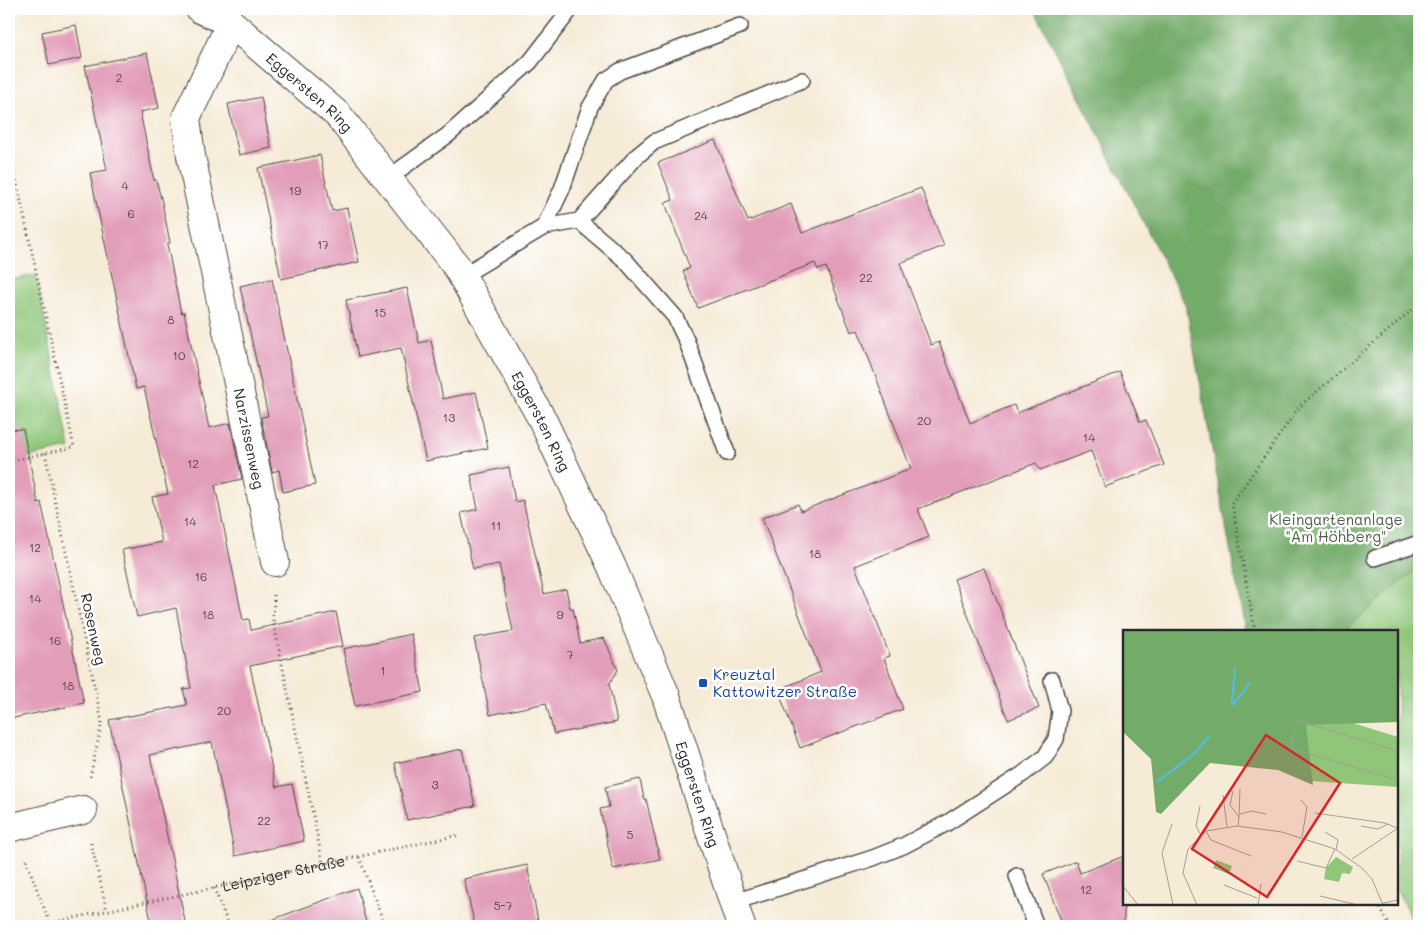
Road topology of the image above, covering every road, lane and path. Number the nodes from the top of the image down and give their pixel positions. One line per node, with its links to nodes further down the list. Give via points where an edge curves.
1 (200, 9): 3 (street, Eggersten Ring)
2 (571, 9): 7 (lane, via 530,62 448,135)
3 (231, 23): 7 (street, Eggersten Ring, via 338,115); 17 (street, Narzissenweg, via 186,118 191,156)
4 (740, 26): 9 (lane, via 620,71 606,80 590,107 562,189)
5 (802, 80): 8 (lane, via 654,142 637,156)
6 (9, 146): 12 (path, via 74,447)
7 (388, 178): 10 (street, Eggersten Ring)
8 (579, 221): 9 (lane); 13 (lane, via 624,260 675,317)
9 (544, 227): 10 (lane)
10 (462, 276): 29 (street, Eggersten Ring, via 542,419 612,567 666,696)
11 (1419, 304): 18 (path, via 1300,406 1232,503)
12 (45, 453): 14 (path); 20 (path, Rosenweg, via 102,722)
13 (727, 453)
14 (9, 462)
15 (1419, 544): 16 (lane)
16 (1375, 558)
17 (275, 562): 24 (path, via 273,620)
18 (1255, 630)
19 (1052, 680): 29 (lane, via 1060,711 1056,739 1045,757 1023,774 947,823 903,846)
20 (83, 810): 21 (street); 28 (path)
21 (11, 827): 30 (path)
22 (459, 835): 23 (path, Leipziger Straße)
23 (359, 857): 24 (path, Leipziger Straße); 32 (path)
24 (323, 864): 26 (path, Leipziger Straße)
25 (1017, 876): 33 (lane)
26 (214, 888): 28 (path, Leipziger Straße); 31 (path)
27 (1379, 905): 34 (path)
28 (106, 911): 30 (path, Leipziger Straße)
29 (737, 914)
30 (50, 925)
31 (229, 926)
32 (385, 926)
33 (1036, 926)
34 (1390, 926)

